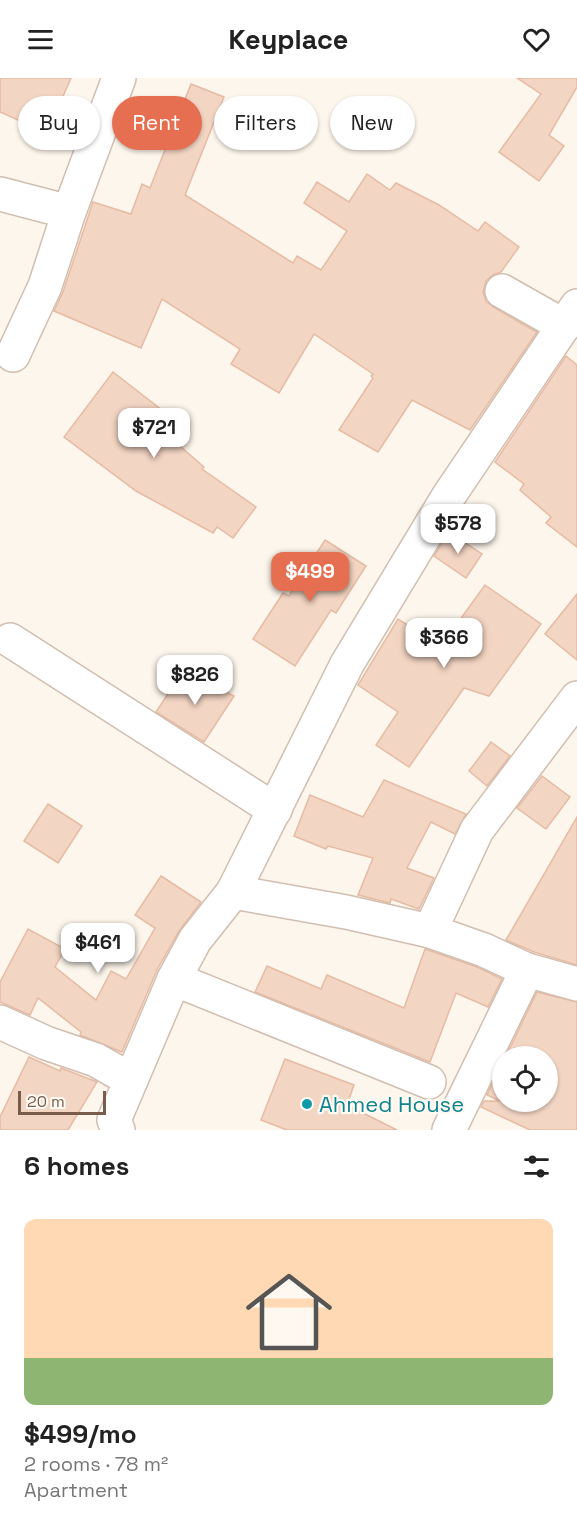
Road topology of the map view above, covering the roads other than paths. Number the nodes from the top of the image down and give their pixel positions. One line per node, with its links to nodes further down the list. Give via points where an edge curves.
1 (119, 78): 3 (street)
2 (0, 194): 3 (street)
3 (69, 212): 6 (street, via 45,286)
4 (502, 291): 5 (street)
5 (571, 316): 9 (street, via 448,496 353,654)
6 (13, 355)
7 (10, 640): 9 (street)
8 (577, 698): 11 (street, via 477,830)
9 (275, 810): 10 (street)
10 (233, 892): 11 (street); 13 (street, via 195,940)
11 (430, 930): 12 (street)
12 (527, 970): 14 (street); 19 (street)
13 (174, 979): 16 (street); 17 (street)
14 (577, 984)
15 (0, 1022): 16 (street, via 96,1060)
16 (131, 1080): 18 (street, via 114,1119)
17 (429, 1082)
18 (118, 1130)
19 (449, 1130)

